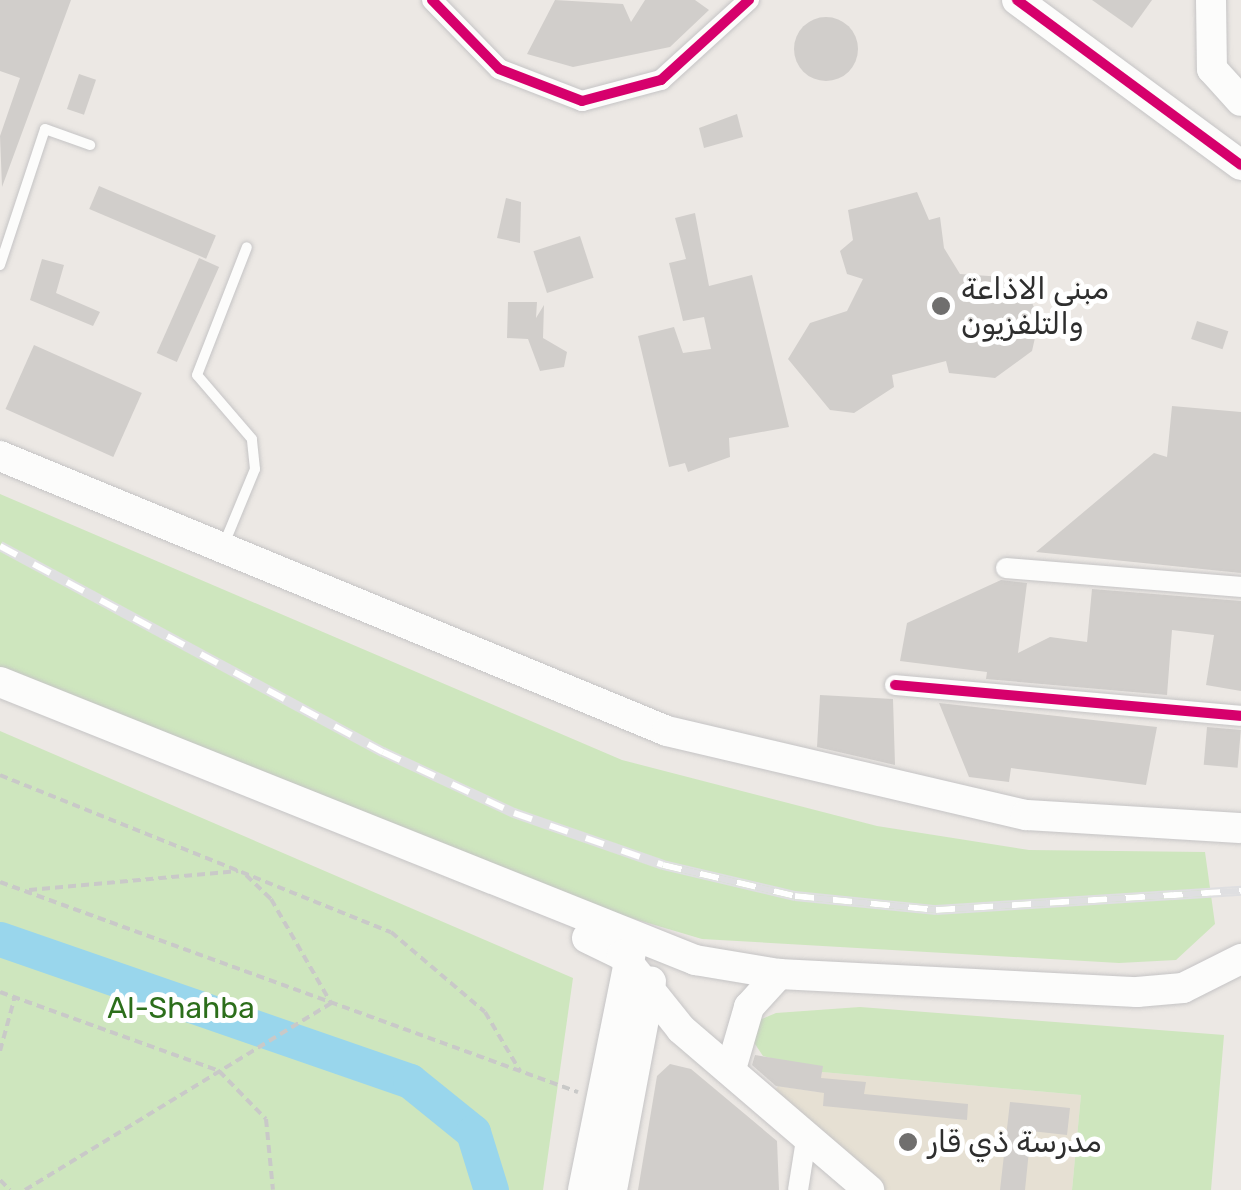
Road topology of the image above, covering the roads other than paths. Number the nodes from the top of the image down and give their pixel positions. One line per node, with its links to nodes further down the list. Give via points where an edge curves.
1 (432, 0): 4 (street, via 499,69 582,101 661,80)
2 (1017, 0): 7 (main road)
3 (1211, 0): 5 (main road, via 1212,69)
4 (742, 2)
5 (1241, 101)
6 (90, 145): 9 (lane, via 44,129)
7 (1241, 165)
8 (247, 247): 11 (lane, via 197,375 252,438 256,469)
9 (0, 265)
10 (0, 456): 11 (main road)
11 (221, 550): 18 (main road, via 668,731 770,760 1026,815)
12 (1006, 568): 13 (street)
13 (1241, 587)
14 (0, 682): 19 (main road)
15 (895, 684): 17 (street)
16 (0, 697): 19 (main road)
17 (1241, 716)
18 (1241, 828)
19 (639, 949): 21 (main road); 22 (main road); 27 (main road, via 598,1100)
20 (1241, 959): 21 (main road, via 1160,992)
21 (779, 974): 25 (main road, via 750,1006)
22 (648, 995): 23 (main road); 24 (main road)
23 (681, 1029): 24 (main road); 25 (main road)
24 (637, 1040): 28 (main road)
25 (730, 1069): 26 (main road)
26 (807, 1134): 29 (street); 30 (main road)
27 (584, 1190)
28 (612, 1190)
29 (798, 1190)
30 (869, 1190)

